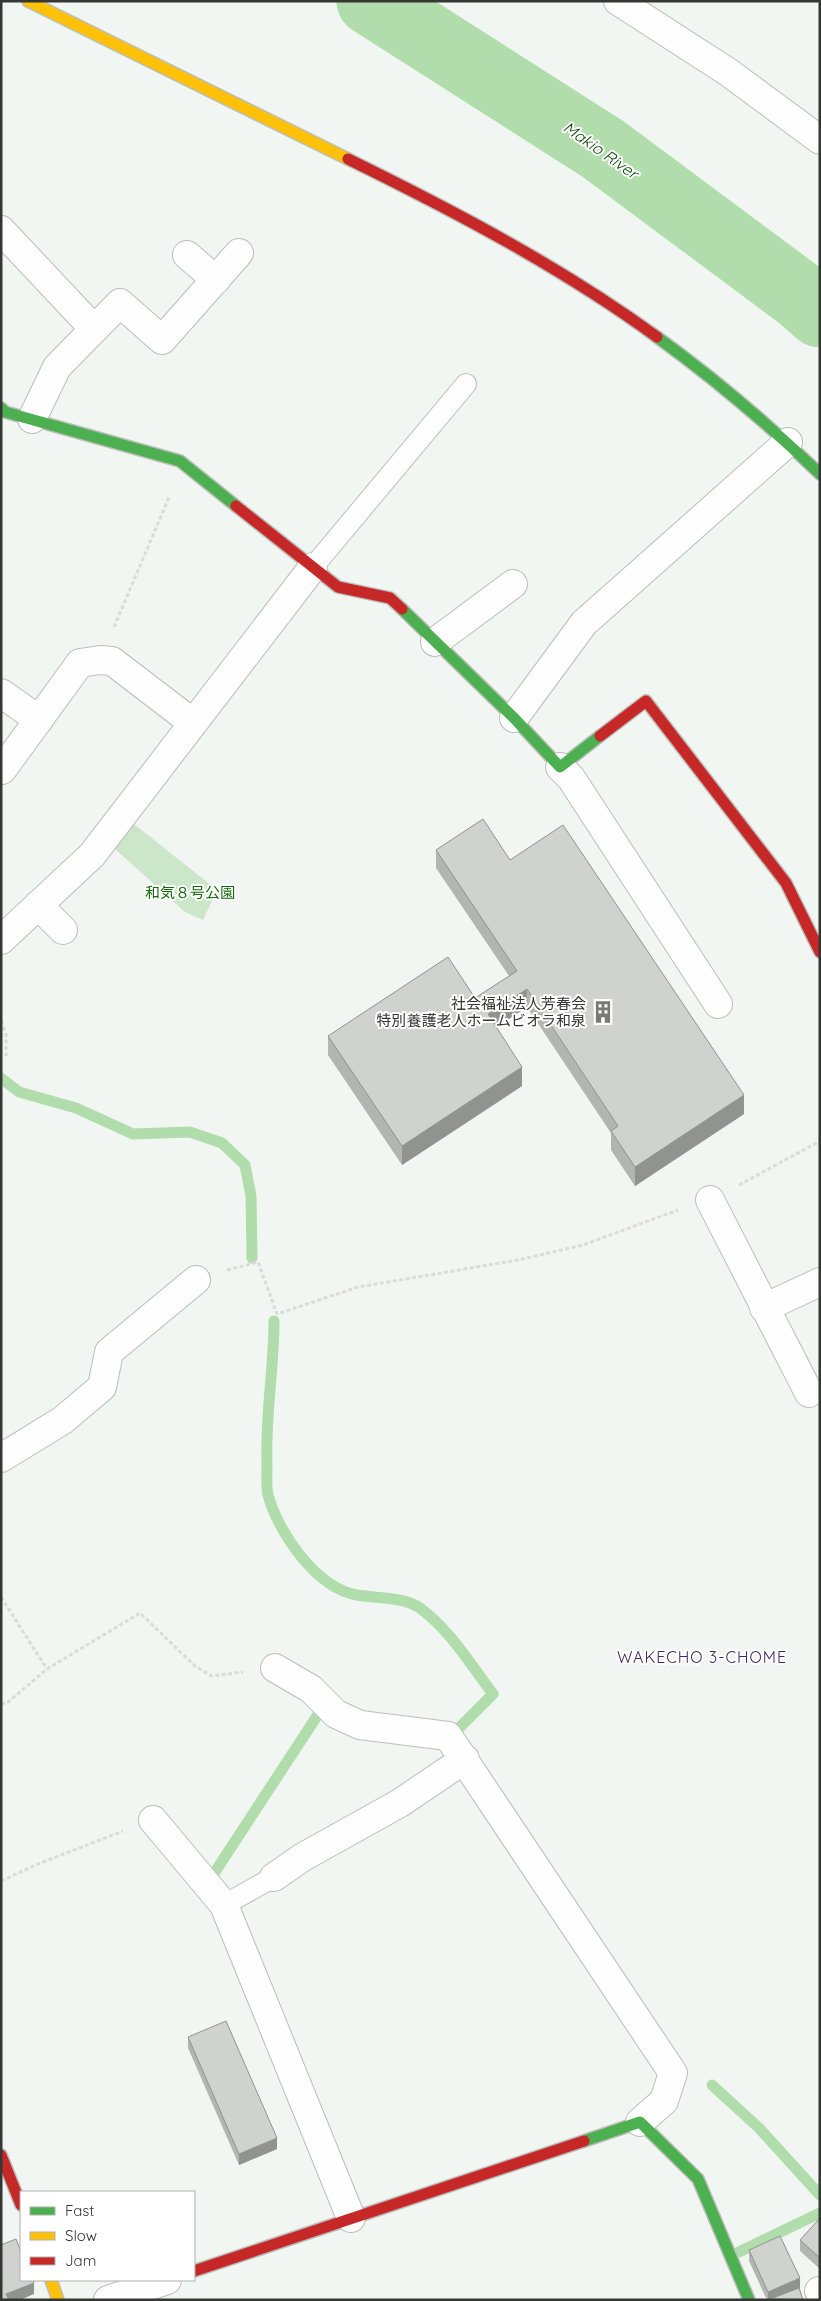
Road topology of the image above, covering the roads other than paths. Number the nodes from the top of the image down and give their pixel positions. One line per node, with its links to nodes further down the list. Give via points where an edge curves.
1 (28, 1): 12 (street, via 476,224 601,300 689,359)
2 (618, 1): 3 (street, via 728,72)
3 (820, 140)
4 (1, 230): 8 (street)
5 (240, 253): 7 (street)
6 (188, 255): 7 (street)
7 (216, 280): 8 (street, via 162,340 120,303)
8 (94, 329): 11 (street, via 57,368)
9 (466, 384): 14 (lane)
10 (1, 408): 11 (street)
11 (32, 419): 14 (street, via 180,461)
12 (788, 442): 13 (street); 18 (street, via 584,623)
13 (820, 474)
14 (314, 567): 16 (street, via 338,587 390,598); 20 (street)
15 (513, 584): 16 (street)
16 (435, 642): 18 (street)
17 (1, 693): 19 (street)
18 (514, 718): 21 (street)
19 (39, 720): 20 (street, via 80,663 100,660 112,661); 22 (street)
20 (193, 723): 23 (street, via 92,855)
21 (560, 767): 26 (street, via 646,701 786,883); 27 (street, via 571,778)
22 (2, 770)
23 (38, 905): 24 (street); 25 (street)
24 (63, 930)
25 (1, 940)
26 (820, 952)
27 (718, 1004)
28 (710, 1200): 31 (street)
29 (196, 1280): 33 (street, via 109,1352 102,1387 63,1420)
30 (820, 1282): 31 (street)
31 (764, 1308): 32 (street)
32 (809, 1393)
33 (1, 1458)
34 (275, 1668): 35 (street, via 311,1688 336,1714 360,1725 448,1736)
35 (465, 1759): 37 (street, via 400,1803 303,1857); 39 (street, via 673,2073 664,2101)
36 (153, 1820): 38 (street)
37 (274, 1877): 38 (lane)
38 (224, 1905): 42 (street)
39 (640, 2122): 42 (street); 48 (street, via 698,2179)
40 (1, 2155): 41 (street)
41 (20, 2202)
42 (351, 2218): 43 (street)
43 (195, 2271)
44 (51, 2281): 46 (street)
45 (164, 2281): 47 (street)
46 (58, 2300)
47 (108, 2300)
48 (749, 2300)

